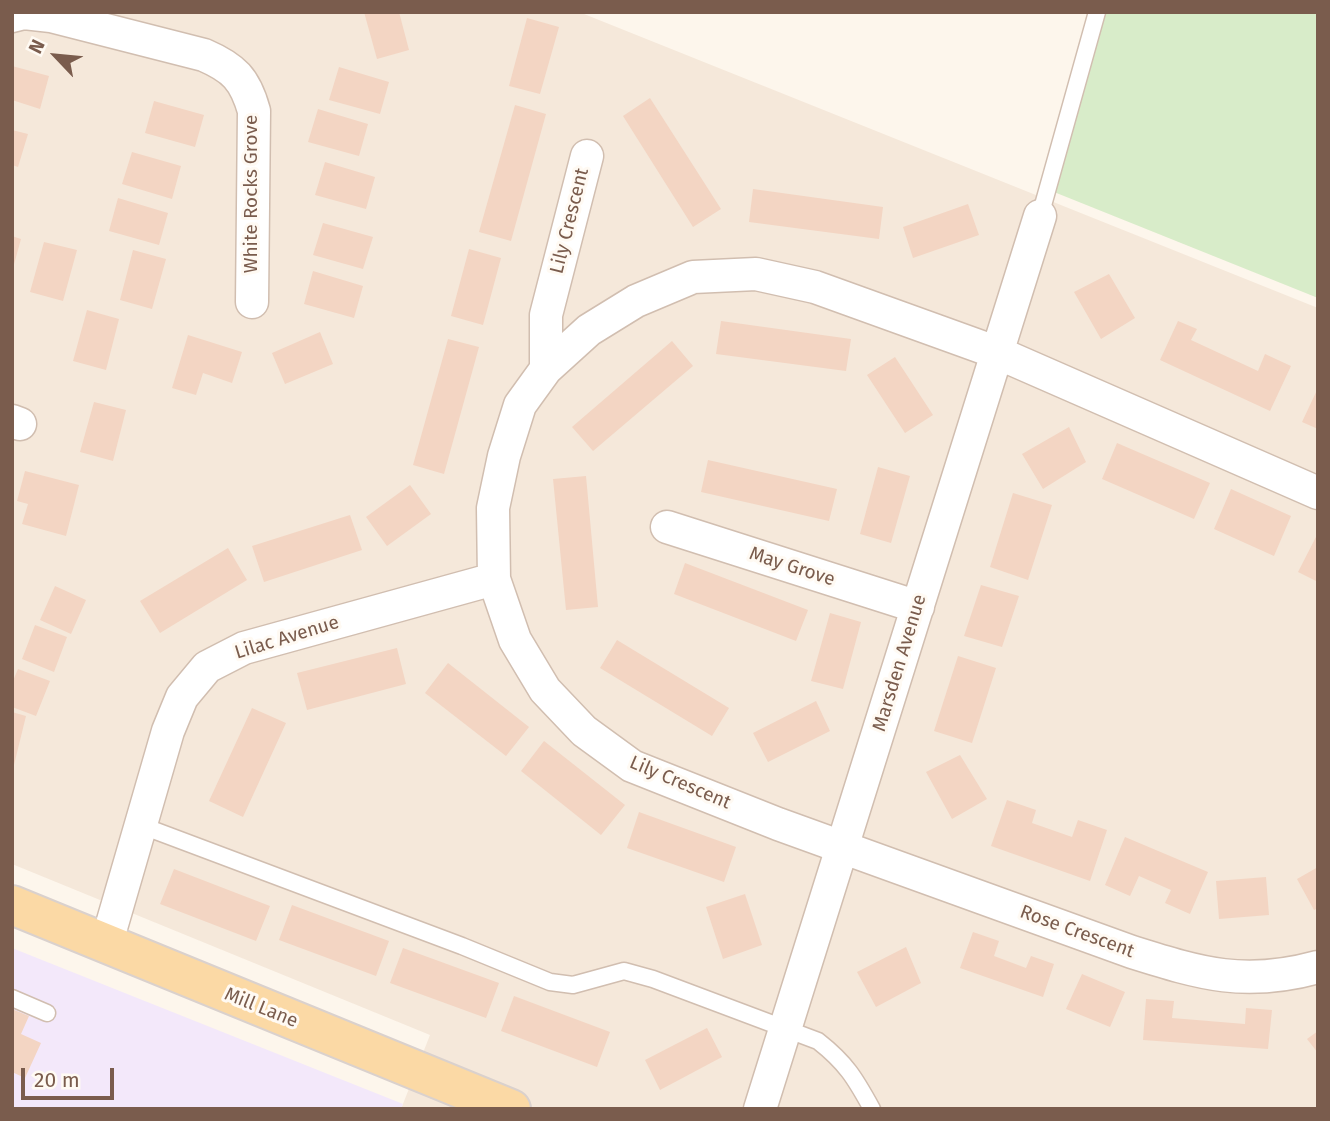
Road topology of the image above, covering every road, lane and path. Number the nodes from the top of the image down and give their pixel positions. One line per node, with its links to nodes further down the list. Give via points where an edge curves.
1 (1097, 12): 4 (lane)
2 (12, 16): 5 (street, White Rocks Grove, via 51,16 204,55 237,75 254,111)
3 (587, 156): 7 (street, Lily Crescent, via 546,315)
4 (1040, 216): 6 (street, Marsden Avenue)
5 (252, 302)
6 (998, 353): 7 (street, Lily Crescent, via 815,287 756,274 693,277 636,301 589,330); 8 (street); 11 (street, Marsden Avenue)
7 (546, 369): 10 (street, Lily Crescent, via 520,404 504,456 493,508)
8 (1318, 493)
9 (667, 527): 11 (street, May Grove)
10 (494, 579): 12 (street, Lilac Avenue, via 244,648 208,667 183,697 168,731); 13 (street, Lily Crescent, via 515,640 545,690 584,732 632,766)
11 (918, 607): 13 (street, Marsden Avenue)
12 (140, 825): 15 (street, Lilac Avenue); 19 (lane, via 550,982 573,985 624,971)
13 (842, 847): 16 (street, Rose Crescent, via 1188,970 1240,978 1285,976); 19 (street, Marsden Avenue)
14 (12, 905): 15 (main road, Mill Lane)
15 (106, 945): 20 (main road, Mill Lane)
16 (1318, 967)
17 (12, 998): 18 (lane)
18 (47, 1013)
19 (785, 1029): 21 (street, Marsden Avenue); 22 (lane, via 818,1041 840,1059)
20 (511, 1109)
21 (761, 1109)
22 (872, 1109)

